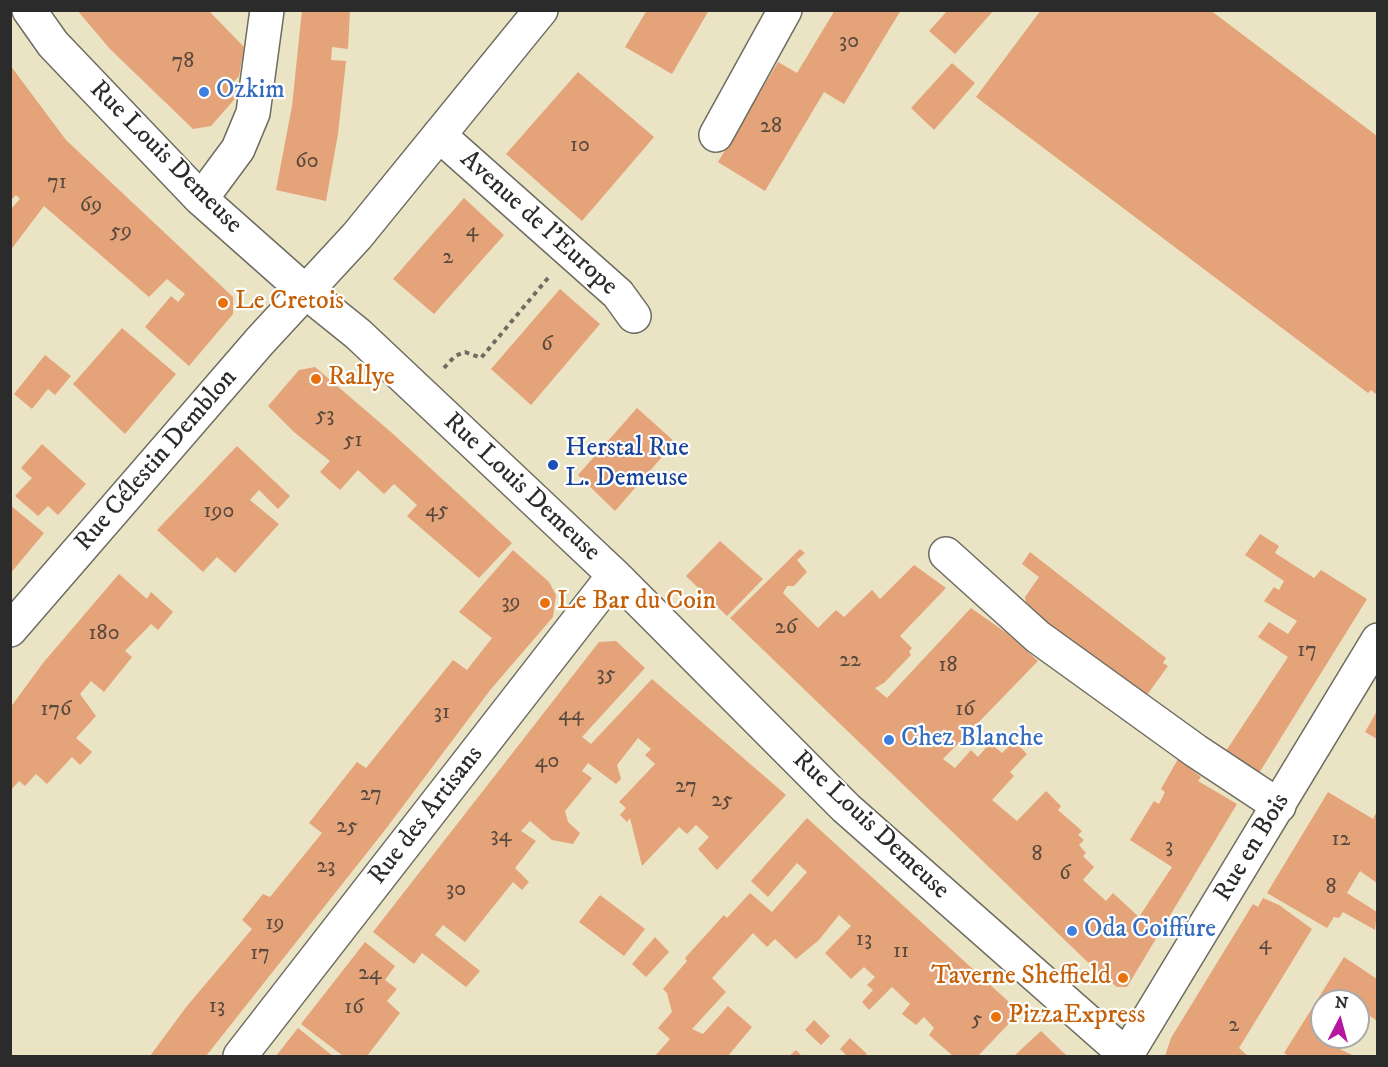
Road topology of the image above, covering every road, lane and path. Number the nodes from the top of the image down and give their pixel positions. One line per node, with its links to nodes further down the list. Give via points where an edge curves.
1 (29, 10): 7 (street, Rue Louis Demeuse, via 53,44)
2 (267, 10): 7 (street, via 253,113 238,149)
3 (785, 10): 6 (street)
4 (526, 15): 5 (street, Avenue de l'Europe)
5 (439, 135): 8 (street, Avenue de l'Europe); 9 (street, Avenue de l'Europe)
6 (716, 135)
7 (201, 199): 9 (street, Rue Louis Demeuse)
8 (570, 251): 10 (street, Avenue de l'Europe, via 618,294); 11 (path, via 480,358 465,352 455,356)
9 (307, 293): 11 (street, Rue Louis Demeuse); 14 (street, Rue Célestin Demblon)
10 (634, 316)
11 (421, 393): 13 (street, Rue Louis Demeuse)
12 (946, 554): 16 (street, via 1038,637)
13 (614, 575): 17 (street, Rue des Artisans); 18 (street, Rue Louis Demeuse, via 846,808)
14 (10, 630)
15 (1377, 640): 16 (street, Rue en Bois)
16 (1279, 806): 18 (street, Rue en Bois)
17 (240, 1056)
18 (1127, 1056)

